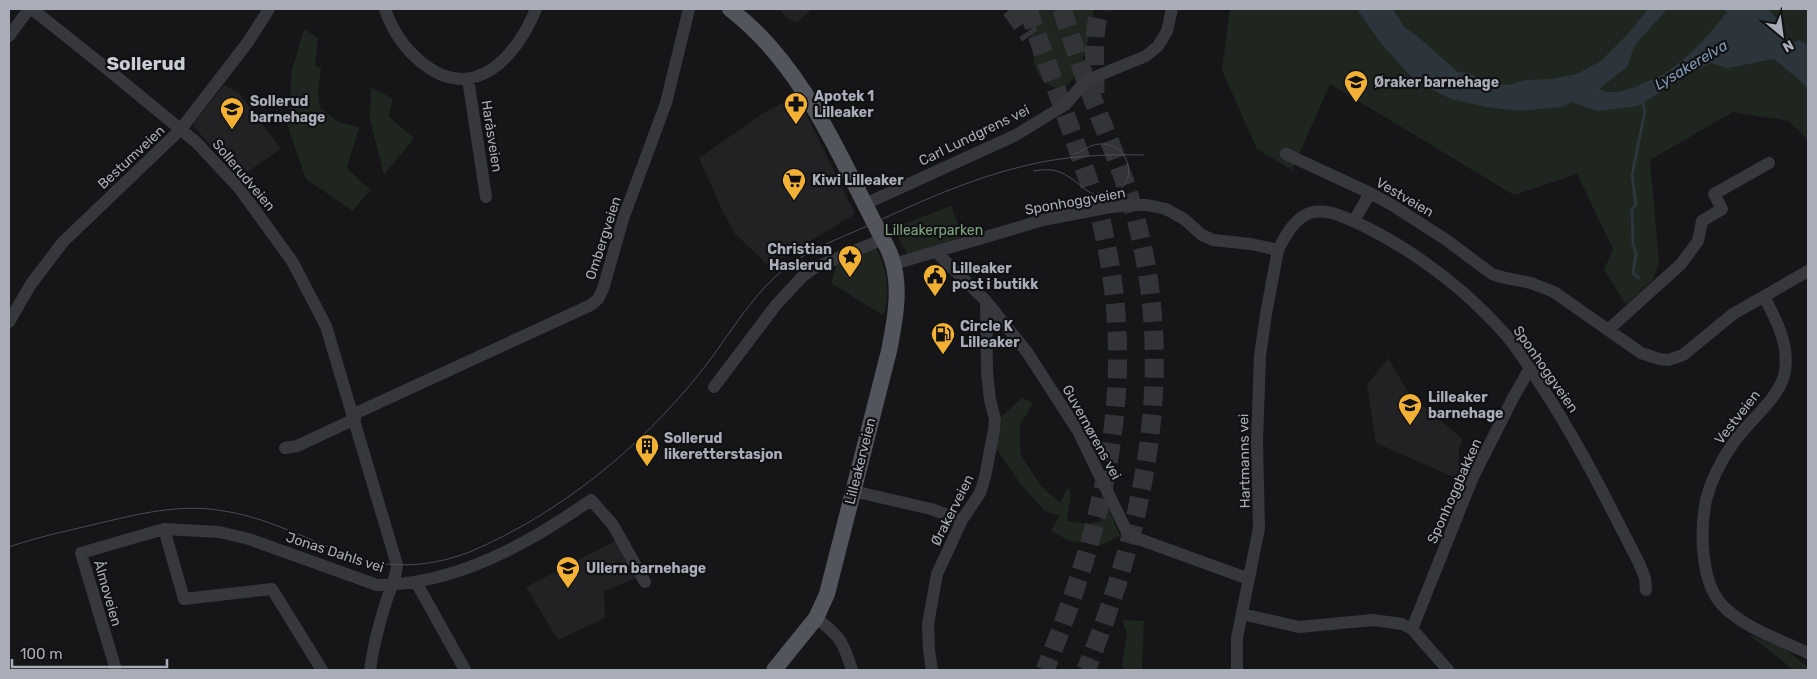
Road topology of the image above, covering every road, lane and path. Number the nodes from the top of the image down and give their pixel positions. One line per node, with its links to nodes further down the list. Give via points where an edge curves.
1 (30, 9): 8 (street); 10 (street, Sollerudveien)
2 (269, 9): 10 (street, Bestumveien, via 248,42)
3 (385, 9): 9 (street, via 404,46 415,56 442,76)
4 (536, 9): 9 (street, via 511,52 488,72)
5 (1172, 9): 15 (street, Carl Lundgrens vei, via 1167,31 1158,46 1146,56 1090,79 1065,105 1016,135)
6 (690, 10): 28 (street, Ombergveien, via 666,103 598,298 591,305)
7 (734, 11): 15 (main road, Lilleakerveien, via 772,50 808,97)
8 (9, 36)
9 (468, 79): 14 (street, Haråsveien)
10 (181, 129): 24 (street, Bestumveien, via 63,242 31,284); 28 (street, Sollerudveien, via 239,188 292,261 326,326)
11 (1286, 154): 13 (street, Vestveien)
12 (1769, 163): 25 (street, via 1714,194 1722,209 1702,221 1698,241 1681,264)
13 (1370, 193): 16 (street); 25 (street, Vestveien, via 1422,224 1492,274 1541,286 1567,300)
14 (486, 197)
15 (865, 204): 17 (main road, Lilleakerveien)
16 (1354, 221): 18 (street, Sponhoggveien, via 1329,211 1306,214 1293,224); 26 (street, Sponhoggveien, via 1408,250 1445,276 1506,335)
17 (883, 239): 20 (main road, Lilleakerveien); 27 (street, via 814,268 802,277 776,305)
18 (1278, 250): 19 (street, Sponhoggveien, via 1213,240 1173,212 1147,205 1105,208 1043,220); 34 (street, Hartmanns vei, via 1260,356 1257,441 1260,516)
19 (936, 252): 20 (street, Sponhoggveien); 23 (street, Guvernørens vei)
20 (894, 264): 30 (main road, Lilleakerveien, via 897,295 893,331)
21 (1808, 271): 22 (street, Vestveien)
22 (1764, 297): 25 (street, Vestveien, via 1734,314 1683,355 1668,360 1641,353); 42 (street, Vestveien, via 1782,339 1784,377 1734,442 1711,484 1706,500 1703,555 1711,584 1722,605 1758,631)
23 (986, 301): 31 (street, Ørakerveien, via 994,430 980,493); 34 (street, Guvernørens vei, via 1064,406 1127,532)
24 (9, 322)
25 (1608, 330)
26 (1530, 368): 38 (street, Sponhoggveien, via 1556,407 1640,563); 41 (street, Sponhoggbakken, via 1474,477)
27 (714, 387)
28 (354, 417): 29 (street, via 297,446); 37 (street, Sollerudveien, via 397,565)
29 (285, 448)
30 (853, 491): 31 (street, via 931,509); 40 (main road, Lilleakerveien, via 827,594)
31 (962, 520): 49 (street, Ørakerveien, via 937,574 930,608 928,636)
32 (164, 529): 33 (street, Jonas Dahls vei); 37 (street, Jonas Dahls vei, via 219,532 249,539 377,585); 44 (street, via 184,599 272,589)
33 (81, 553): 43 (street, Ålmoveien)
34 (1249, 579): 39 (street, Hartmanns vei)
35 (416, 582): 36 (street, Jonas Dahls vei, via 465,569 522,543 591,500 613,525); 37 (street, Jonas Dahls vei); 46 (street)
36 (645, 582)
37 (393, 585): 45 (street, Sollerudveien, via 372,652)
38 (1646, 590)
39 (1242, 614): 41 (street, via 1299,628 1373,620 1402,624); 50 (street, Hartmanns vei, via 1237,638)
40 (816, 618): 47 (main road, Lilleakerveien); 48 (street, via 838,636)
41 (1412, 629): 51 (street)
42 (1808, 653)
43 (116, 670)
44 (322, 670)
45 (370, 670)
46 (464, 670)
47 (774, 670)
48 (852, 670)
49 (932, 670)
50 (1237, 670)
51 (1448, 670)

